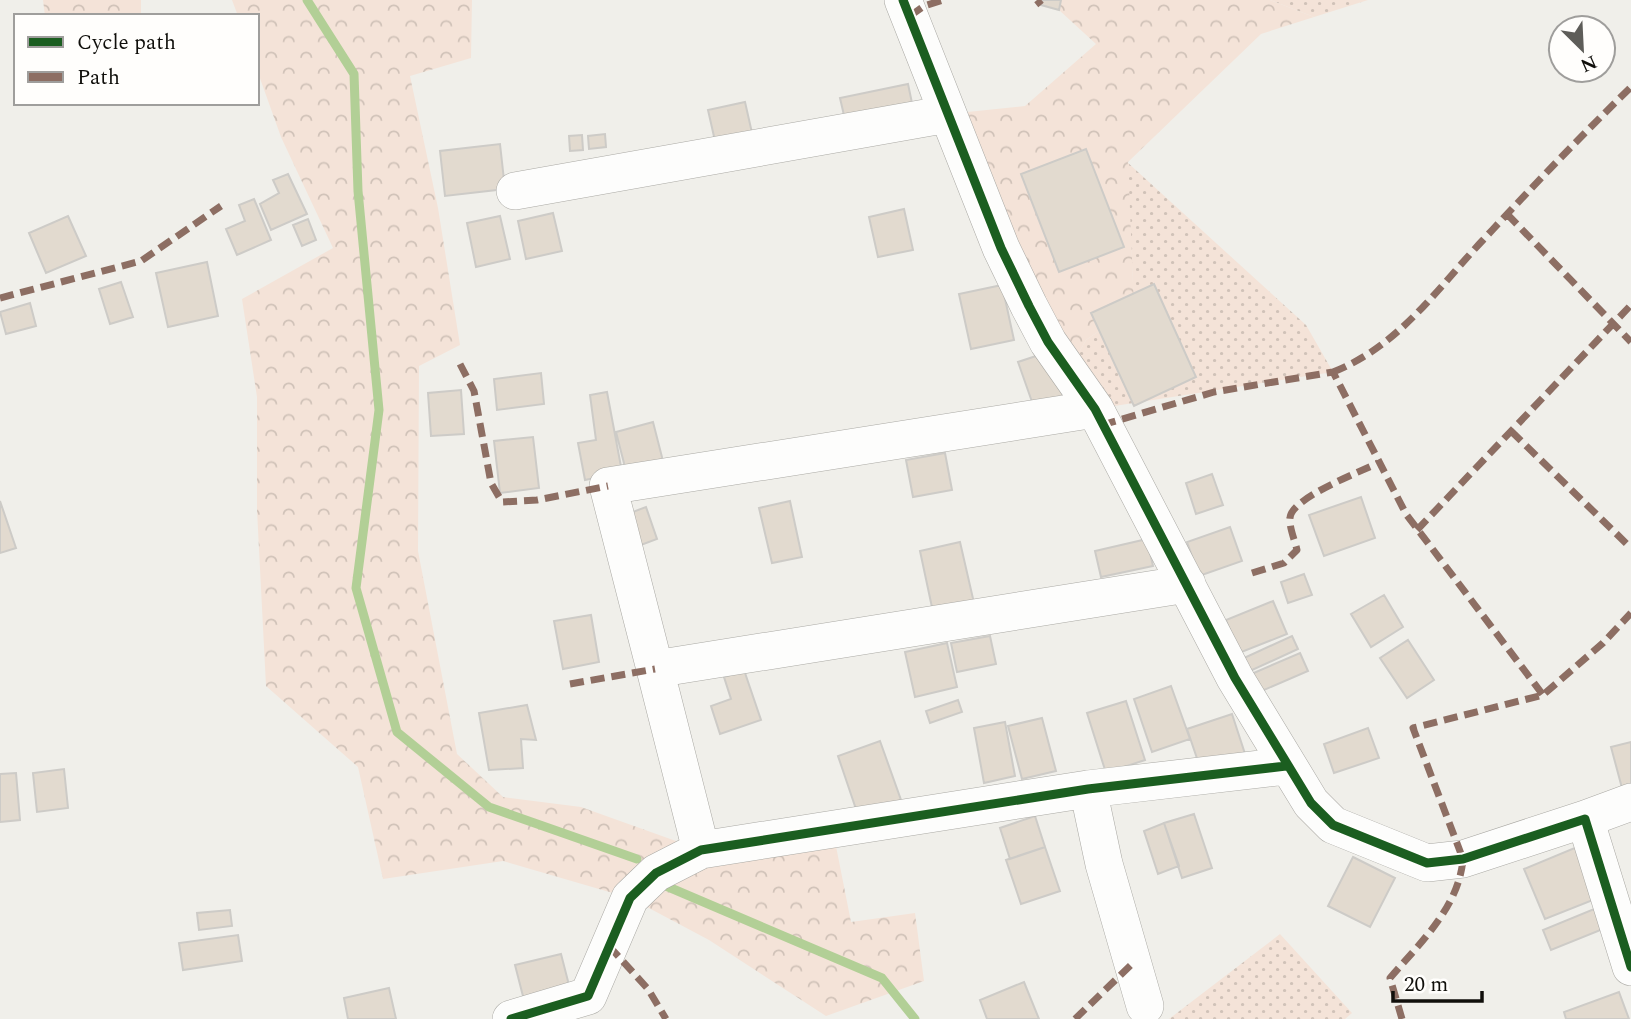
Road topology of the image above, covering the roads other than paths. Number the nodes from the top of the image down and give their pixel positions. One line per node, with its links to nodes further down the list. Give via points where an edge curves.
1 (904, 0): 2 (street)
2 (948, 114): 3 (street); 4 (street, via 1029,306)
3 (516, 191)
4 (1094, 409): 5 (street); 6 (street, via 608,486)
5 (1187, 584): 6 (street); 7 (street)
6 (654, 669): 11 (street)
7 (1286, 766): 8 (street); 10 (street, via 1333,825 1427,863 1463,859)
8 (1088, 789): 11 (street); 13 (street)
9 (1631, 802): 10 (street)
10 (1585, 818): 12 (street)
11 (701, 850): 14 (street, via 656,873 630,898 588,996)
12 (1631, 967)
13 (1144, 1006)
14 (511, 1019)

